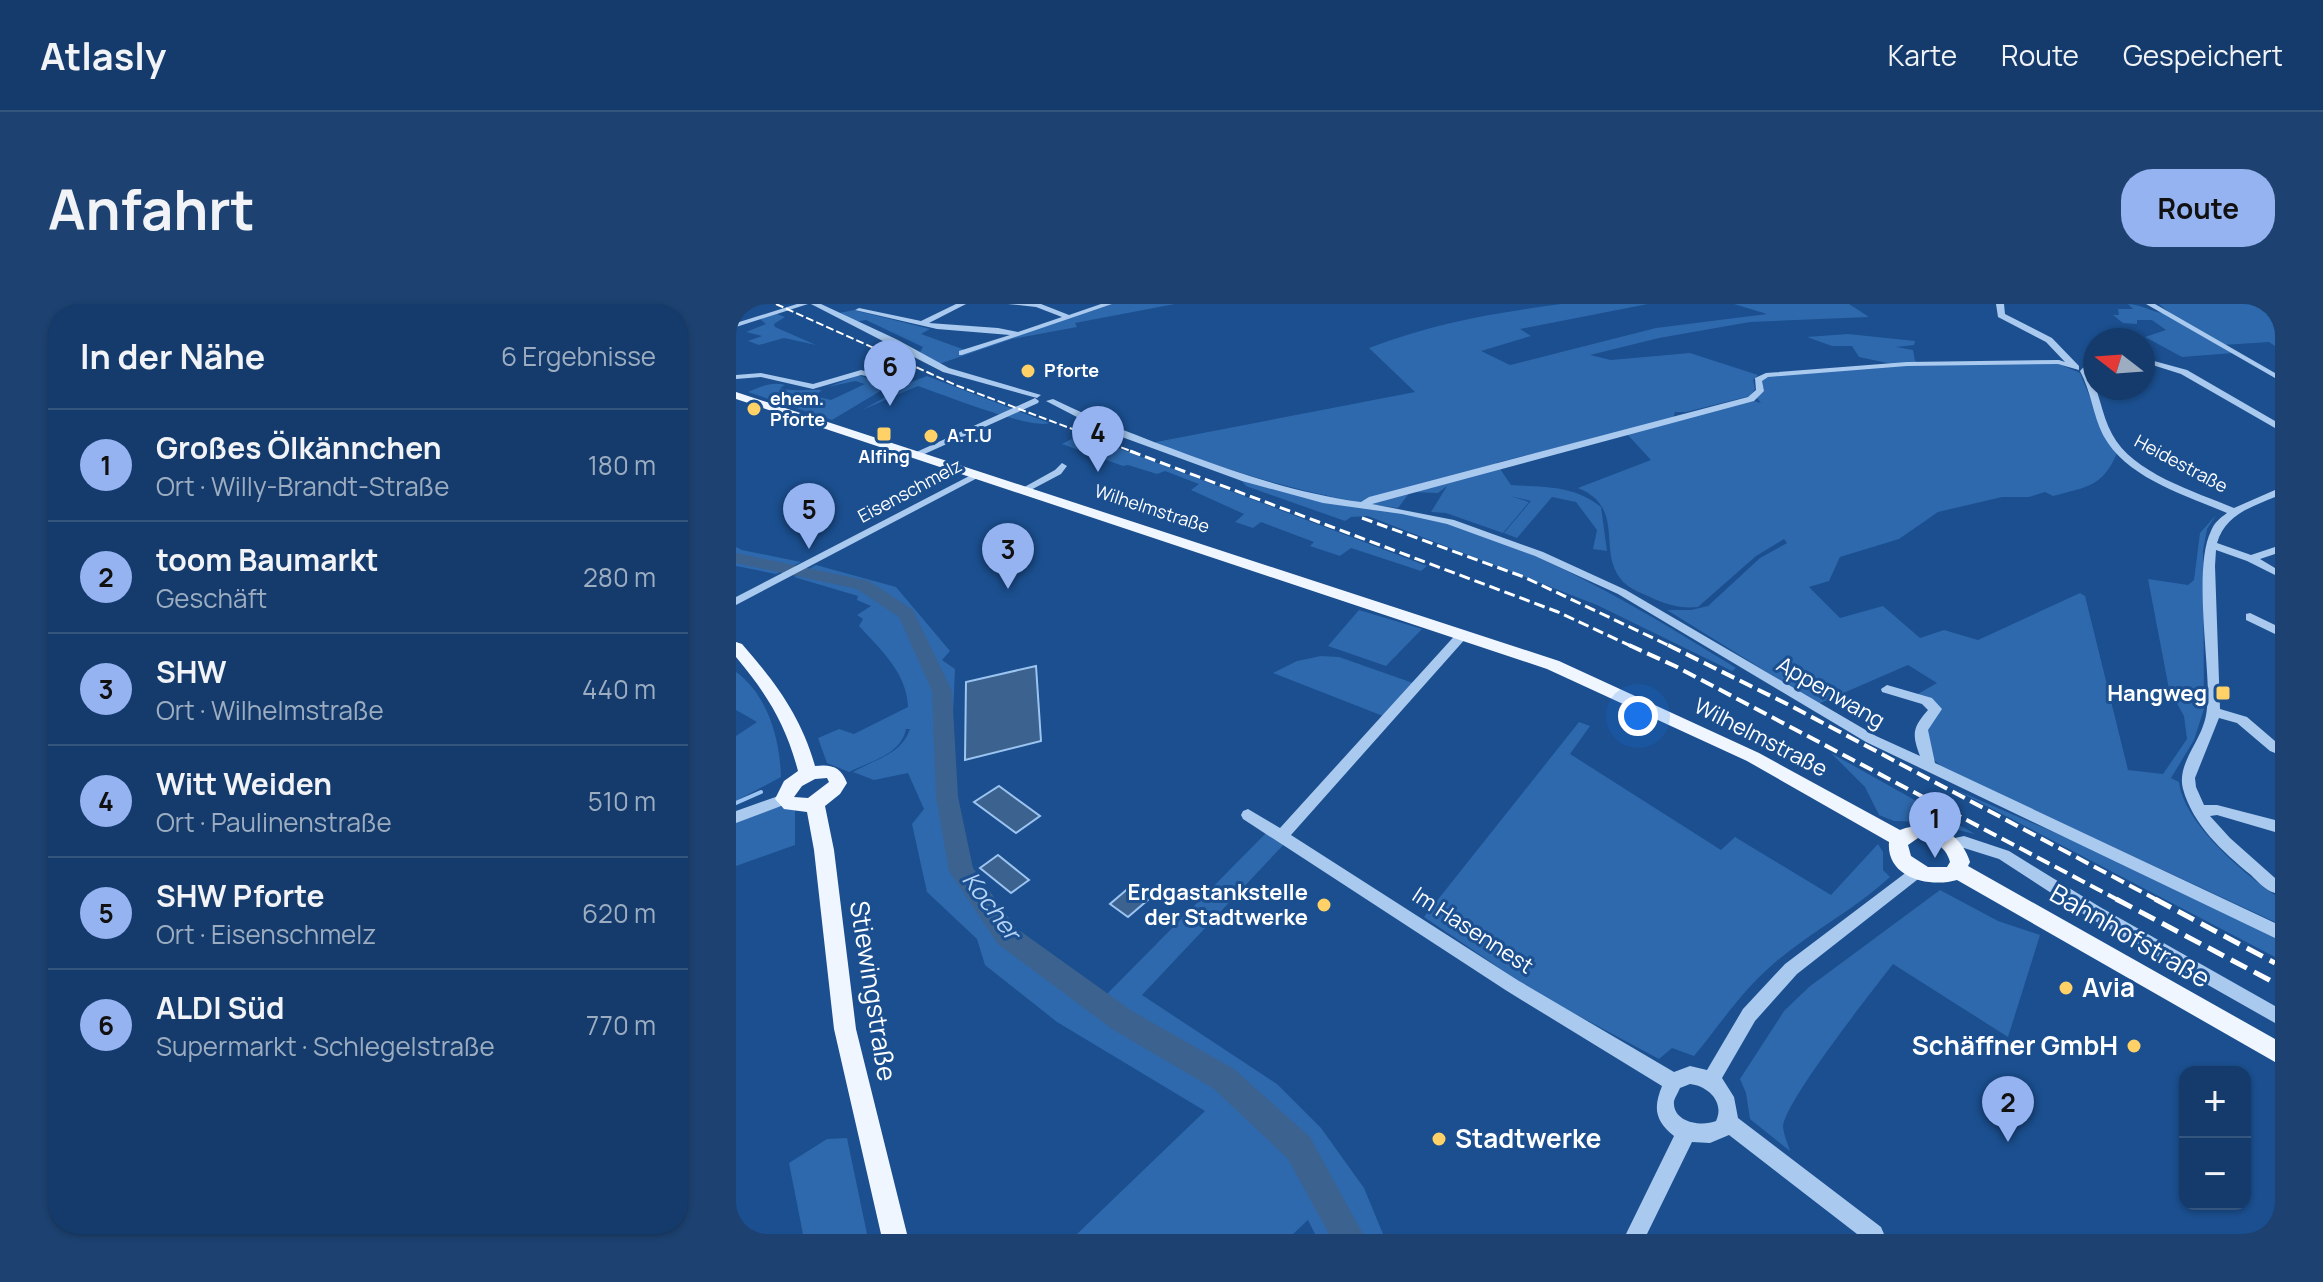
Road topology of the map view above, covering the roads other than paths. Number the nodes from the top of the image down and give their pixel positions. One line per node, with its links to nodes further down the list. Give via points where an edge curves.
1 (804, 304): 11 (street)
2 (815, 304): 25 (street, via 946,370)
3 (875, 304): 13 (street, via 859,310)
4 (962, 304): 13 (street)
5 (1012, 304): 6 (street)
6 (1037, 304): 12 (street)
7 (1108, 304): 12 (street)
8 (2000, 304): 17 (street, via 1998,310 2006,319 2049,340)
9 (2150, 304): 22 (street)
10 (736, 312): 11 (street)
11 (769, 315): 14 (street)
12 (1068, 317): 15 (street)
13 (921, 324): 15 (street)
14 (736, 325)
15 (1018, 334): 16 (street)
16 (962, 353)
17 (2063, 360): 20 (street); 32 (street, via 1766,375 1758,380 1760,391 1751,399)
18 (2155, 364): 26 (street, via 2184,372)
19 (2083, 368): 20 (street)
20 (2080, 370): 33 (street, Heidestraße, via 2120,453)
21 (877, 376): 23 (street, via 861,372 813,387 761,375)
22 (2275, 376)
23 (736, 377)
24 (736, 395): 27 (main road, Wilhelmstraße)
25 (1036, 398): 27 (street); 32 (street, Appenwang, via 1245,479)
26 (2275, 425)
27 (917, 454): 29 (main road, Wilhelmstraße)
28 (1062, 466): 30 (street)
29 (980, 474): 30 (main road, Wilhelmstraße); 38 (street, Eisenschmelz)
30 (1024, 490): 43 (main road, Wilhelmstraße)
31 (2275, 493): 33 (street)
32 (1364, 505): 49 (street, Appenwang, via 1450,522 1609,585 1814,708)
33 (2234, 512): 34 (street, via 2216,529)
34 (2212, 545): 36 (street); 47 (street)
35 (2275, 550): 36 (street)
36 (2251, 559): 37 (street)
37 (2275, 572)
38 (755, 592): 39 (street); 40 (street)
39 (736, 602)
40 (736, 613)
41 (2250, 617): 42 (street)
42 (2275, 630)
43 (1463, 634): 57 (street); 58 (main road, Wilhelmstraße, via 1553,665 1653,709 1753,757)
44 (736, 638): 45 (street)
45 (738, 652): 50 (main road, via 772,689 799,741)
46 (1887, 689): 49 (street, via 1927,701 1935,709 1919,738)
47 (2214, 712): 48 (street, via 2242,720); 53 (street, via 2209,736 2188,773)
48 (2275, 748)
49 (1928, 766): 63 (street, Appenwang)
50 (808, 774): 51 (main road, via 790,785); 52 (main road, via 830,772 838,778 831,793)
51 (784, 799): 52 (main road, via 794,806); 55 (street)
52 (815, 803): 70 (main road, Stiewingstraße, via 845,1029)
53 (2200, 811): 56 (street, via 2217,810); 62 (street, via 2219,837)
54 (1248, 815): 57 (street, Im Hasennest)
55 (736, 817)
56 (2275, 826)
57 (1282, 835): 67 (street, Im Hasennest, via 1513,986)
58 (1900, 839): 59 (main road, via 1923,831); 61 (main road, via 1901,858)
59 (1951, 844): 60 (main road, via 1959,858); 64 (street, via 1964,842 2004,855)
60 (1957, 870): 61 (main road, via 1940,878); 65 (main road, Bahnhofstraße)
61 (1917, 872): 66 (street, via 1791,969 1749,1015)
62 (2275, 887)
63 (2275, 931)
64 (2275, 1015)
65 (2275, 1051)
66 (1711, 1080): 67 (street, via 1690,1075); 68 (street, via 1728,1103)
67 (1673, 1082): 69 (street, via 1666,1109)
68 (1726, 1121): 69 (street, via 1705,1136); 72 (street)
69 (1686, 1133): 71 (street)
70 (894, 1234)
71 (1636, 1234)
72 (1874, 1234)

